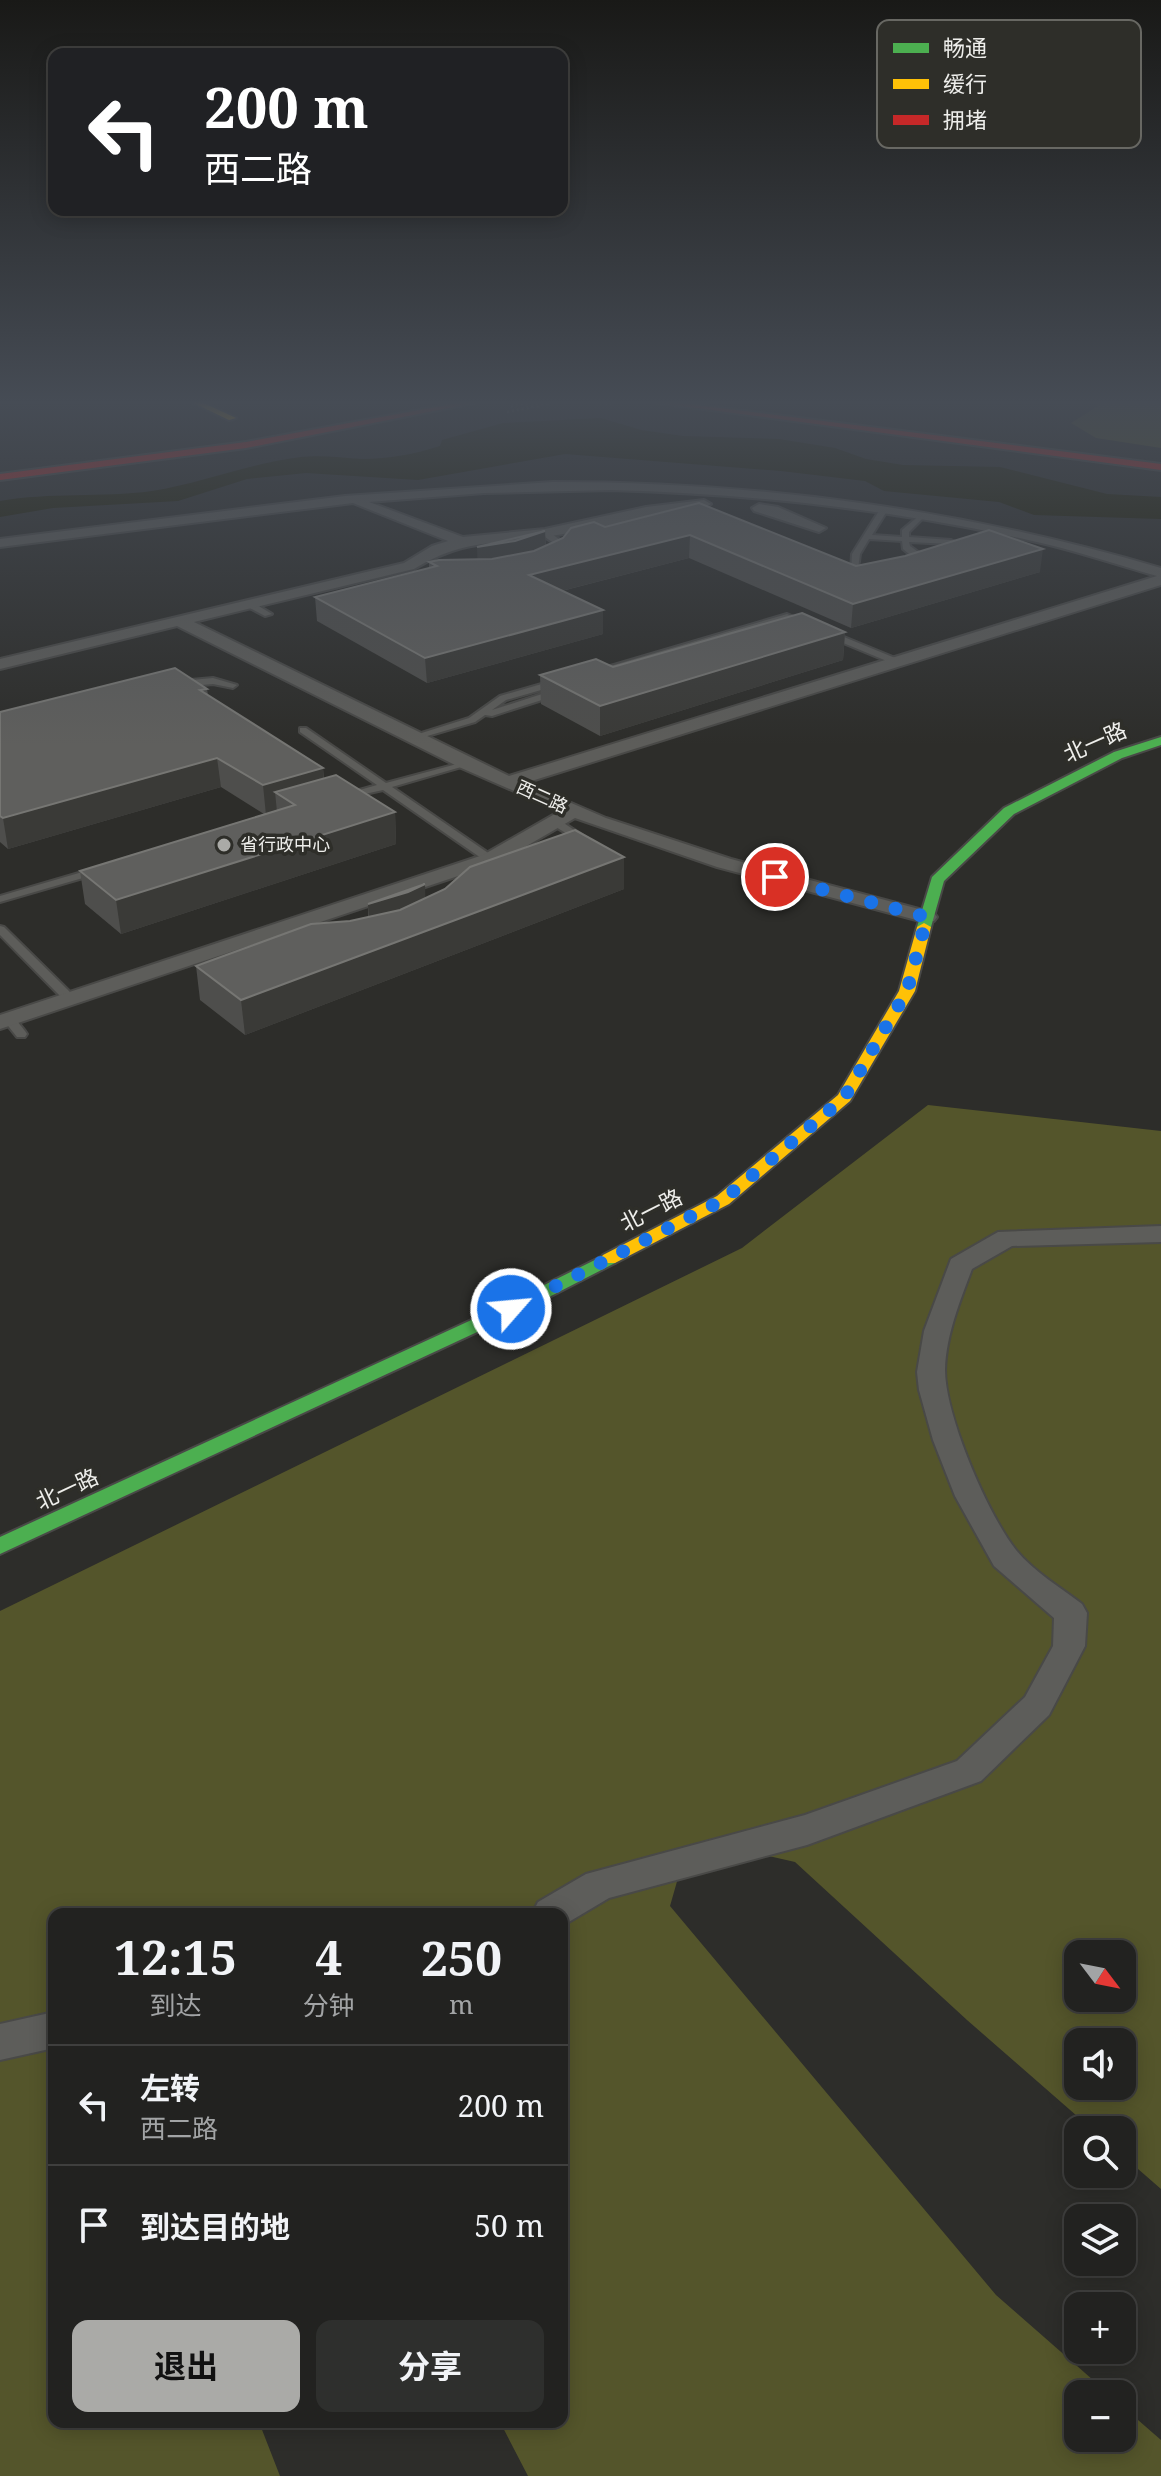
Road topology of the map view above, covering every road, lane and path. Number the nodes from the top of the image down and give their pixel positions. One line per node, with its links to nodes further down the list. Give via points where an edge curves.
1 (233, 515): 14 (street)
2 (391, 515): 12 (street)
3 (630, 515): 9 (street)
4 (785, 515): 8 (street)
5 (881, 515): 10 (lane)
6 (905, 515): 7 (street)
7 (920, 517): 11 (lane, via 905,532); 17 (street, via 1028,535)
8 (819, 528)
9 (545, 533): 12 (street); 15 (lane, via 565,548)
10 (867, 537): 11 (lane); 18 (lane, via 856,554 854,570)
11 (906, 539): 13 (lane); 16 (lane, via 906,547 925,563)
12 (462, 541): 20 (street, via 437,549 414,571)
13 (951, 542)
14 (0, 543)
15 (546, 562)
16 (920, 567)
17 (1161, 573)
18 (875, 576)
19 (1161, 580): 25 (street)
20 (249, 604): 21 (lane); 22 (street)
21 (268, 614)
22 (179, 621): 26 (street); 34 (street, 西二路)
23 (810, 626): 24 (lane); 25 (lane); 32 (lane, via 787,616 576,681)
24 (792, 632)
25 (897, 662): 37 (street)
26 (0, 664)
27 (610, 680): 29 (lane)
28 (563, 681): 32 (lane, via 503,698)
29 (589, 681)
30 (233, 685): 31 (lane, via 188,682)
31 (163, 688)
32 (472, 720): 34 (lane)
33 (303, 730): 38 (lane)
34 (414, 737): 36 (street, 西二路)
35 (1161, 741): 47 (main road, 北一路, via 1118,755 1009,811 937,880)
36 (465, 763): 37 (street, 西二路); 38 (lane)
37 (508, 782): 40 (street, 西二路)
38 (384, 786): 39 (lane); 43 (lane)
39 (339, 799)
40 (574, 811): 41 (street); 47 (street, 西二路, via 724,863)
41 (555, 822): 42 (lane); 43 (street)
42 (597, 848)
43 (490, 859): 45 (lane); 50 (street)
44 (101, 869): 46 (lane)
45 (475, 883)
46 (0, 899)
47 (927, 917): 54 (main road, 北一路, via 907,991 844,1098 723,1200 511,1309)
48 (0, 929): 51 (lane)
49 (245, 954): 50 (lane)
50 (200, 956): 51 (street)
51 (70, 999): 52 (street)
52 (10, 1025)
53 (1161, 1234): 55 (street, via 1007,1238 960,1265 938,1327 931,1373 939,1417 983,1523 1006,1559 1071,1613 1069,1646 1037,1706 969,1771 807,1830 599,1885)
54 (0, 1546)
55 (561, 1908)
56 (48, 2031): 57 (street)
57 (0, 2042)

